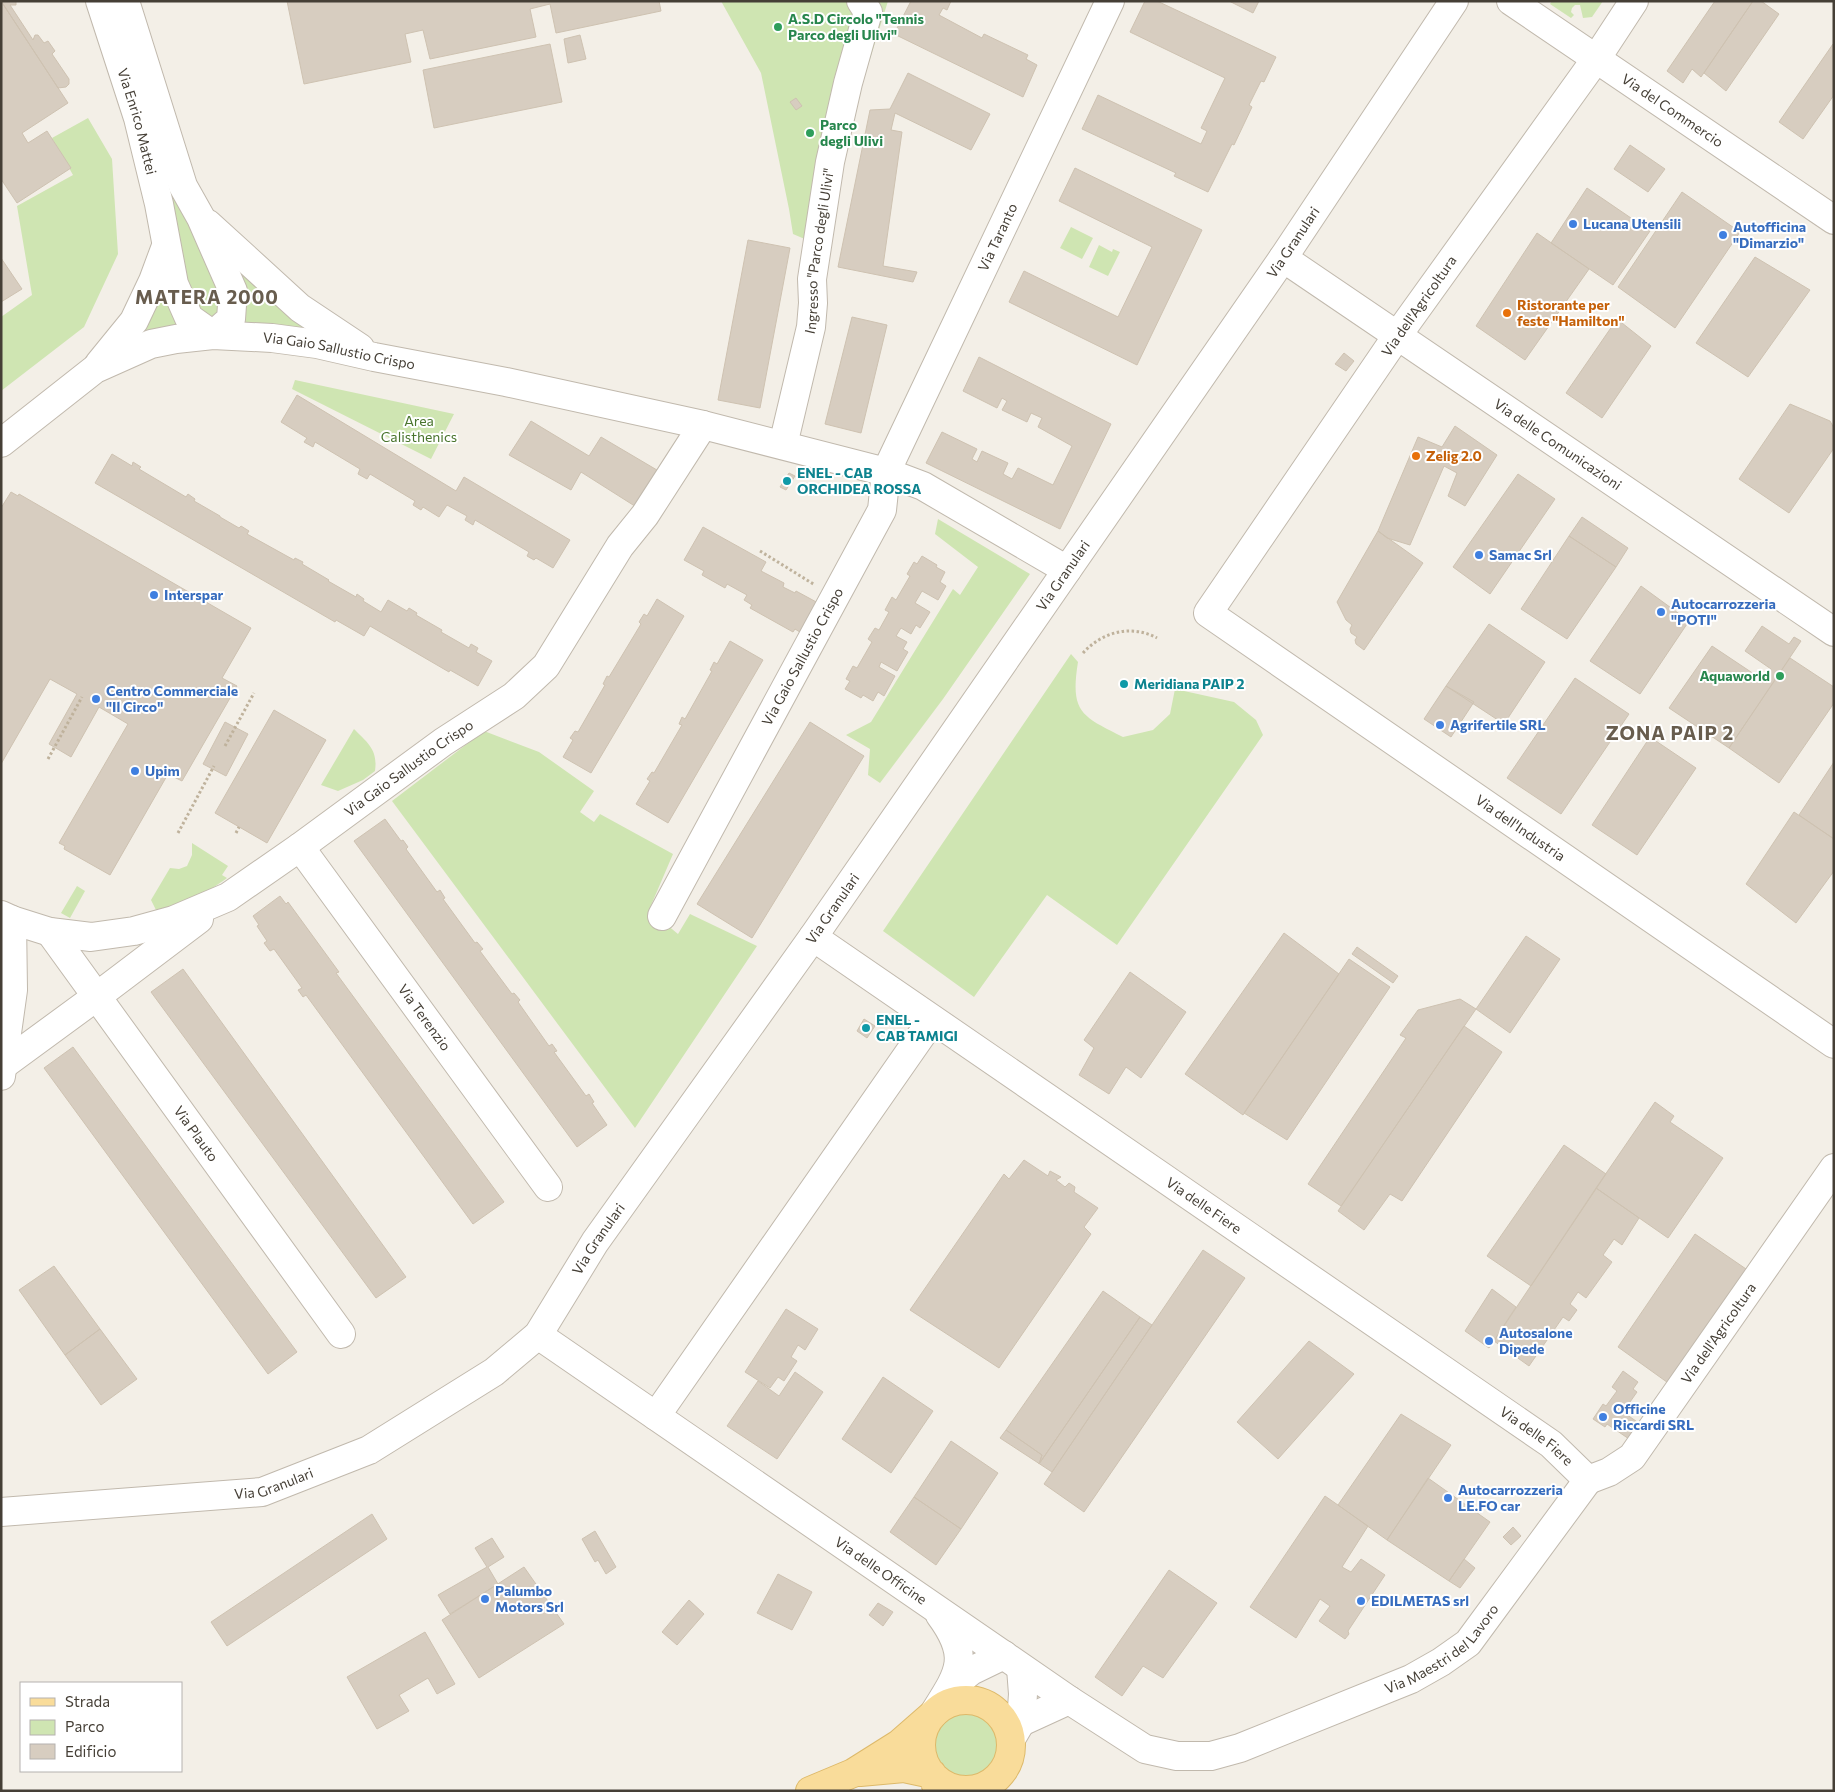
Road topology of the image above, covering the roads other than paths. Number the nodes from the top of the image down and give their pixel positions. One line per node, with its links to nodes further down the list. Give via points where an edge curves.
1 (100, 1): 11 (street, Via Enrico Mattei, via 138,118)
2 (125, 1): 9 (street, Via Enrico Mattei, via 183,186)
3 (861, 1): 19 (street, Ingresso "Parco degli Ulivi", via 868,12 830,162 812,279 811,327)
4 (1110, 1): 20 (street, Via Taranto)
5 (1454, 1): 12 (street, Via Granulari)
6 (1511, 1): 8 (street, Via del Commercio)
7 (1634, 1): 8 (street, Via dell'Agricoltura)
8 (1596, 59): 10 (street, Via del Commercio); 14 (street, Via dell'Agricoltura)
9 (201, 218): 13 (street, Via Enrico Mattei, via 233,291 231,319); 15 (street, Via Enrico Mattei, via 300,308)
10 (1834, 220)
11 (166, 245): 13 (street, Via Enrico Mattei, via 174,284 189,318); 16 (street, Via Enrico Mattei, via 154,280 134,321)
12 (1283, 258): 14 (street, Via delle Comunicazioni); 21 (street, Via Granulari)
13 (213, 335): 15 (street, Via Gaio Sallustio Crispo, via 317,344); 16 (street, Via Gaio Sallustio Crispo, via 151,344)
14 (1397, 336): 22 (street, Via dell'Agricoltura); 23 (street, Via delle Comunicazioni)
15 (374, 357): 17 (street, Via Gaio Sallustio Crispo)
16 (95, 368): 18 (street, Via Gaio Sallustio Crispo)
17 (703, 425): 19 (street, Via Gaio Sallustio Crispo); 24 (street, Via Gaio Sallustio Crispo, via 645,515 620,546 546,666 514,696 443,742)
18 (1, 443)
19 (783, 445): 20 (street, Via Gaio Sallustio Crispo)
20 (886, 472): 21 (street, Via Gaio Sallustio Crispo, via 923,486); 26 (street, Via Gaio Sallustio Crispo, via 882,510)
21 (1067, 570): 29 (street, Via Granulari)
22 (1208, 613): 32 (street, Via dell'Industria)
23 (1834, 632)
24 (300, 847): 25 (street, Via Gaio Sallustio Crispo); 36 (street, Via Terenzio)
25 (228, 897): 28 (street, Via Gaio Sallustio Crispo, via 174,920 134,931 91,937); 30 (street)
26 (662, 916)
27 (7, 918): 28 (street, Via Gaio Sallustio Crispo); 33 (street, via 12,990)
28 (50, 932): 30 (street, Via Plauto)
29 (813, 937): 31 (street, Via delle Fiere); 38 (street, Via Granulari, via 595,1242)
30 (96, 997): 33 (street); 37 (street, Via Plauto)
31 (932, 1020): 39 (street); 40 (street, Via delle Fiere, via 1551,1444)
32 (1834, 1044)
33 (2, 1066): 34 (street)
34 (1, 1081)
35 (1834, 1168): 40 (street, Via dell'Agricoltura, via 1632,1457 1609,1472)
36 (548, 1187)
37 (341, 1334)
38 (538, 1335): 39 (street, Via delle Officine); 41 (street, Via Granulari, via 494,1372 369,1450 262,1492)
39 (656, 1416): 42 (street, Via delle Officine)
40 (1588, 1480): 48 (street, Via Maestri del Lavoro, via 1468,1642 1411,1679)
41 (1, 1512)
42 (933, 1605): 43 (street, Via delle Officine); 44 (street, via 952,1632 959,1650 959,1666)
43 (1012, 1662): 44 (street, via 971,1671); 45 (street, Via delle Officine); 47 (street, via 1024,1694)
44 (950, 1687): 46 (street)
45 (1069, 1700): 47 (street); 48 (street, Via delle Officine, via 1145,1749 1177,1756 1211,1756)
46 (934, 1713): 47 (main road, via 946,1704 974,1700 987,1705); 49 (main road, via 899,1744); 50 (main road, via 922,1736 922,1750)
47 (1016, 1730): 51 (main road, via 1007,1765)
48 (1240, 1748)
49 (853, 1773): 50 (main road, via 904,1768); 52 (main road)
50 (935, 1783): 51 (main road, via 959,1789)
51 (986, 1788)
52 (810, 1791)

